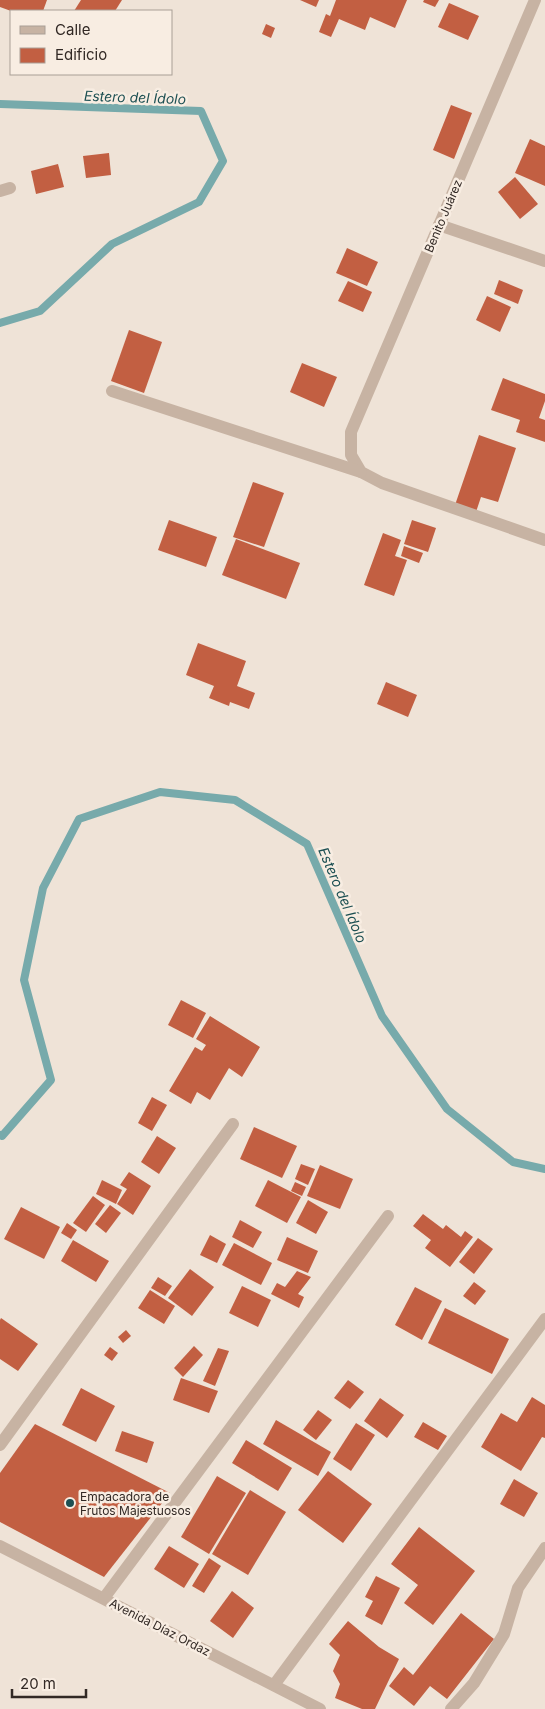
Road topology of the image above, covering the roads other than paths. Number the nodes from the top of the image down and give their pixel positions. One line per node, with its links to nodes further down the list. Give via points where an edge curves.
1 (535, 0): 2 (street, Benito Juárez)
2 (439, 225): 3 (street); 5 (street, Benito Juárez, via 351,432 352,455)
3 (545, 262)
4 (112, 391): 5 (street)
5 (360, 472): 6 (street, via 382,483)
6 (545, 540)
7 (233, 1124): 10 (street)
8 (388, 1216): 13 (street)
9 (545, 1319): 14 (street)
10 (0, 1445)
11 (0, 1546): 13 (street, Avenida Díaz Ordaz)
12 (545, 1548): 16 (street, via 518,1588 504,1634 474,1683)
13 (104, 1598): 14 (street, Avenida Díaz Ordaz)
14 (274, 1685): 15 (street, Avenida Díaz Ordaz)
15 (320, 1709)
16 (451, 1709)

